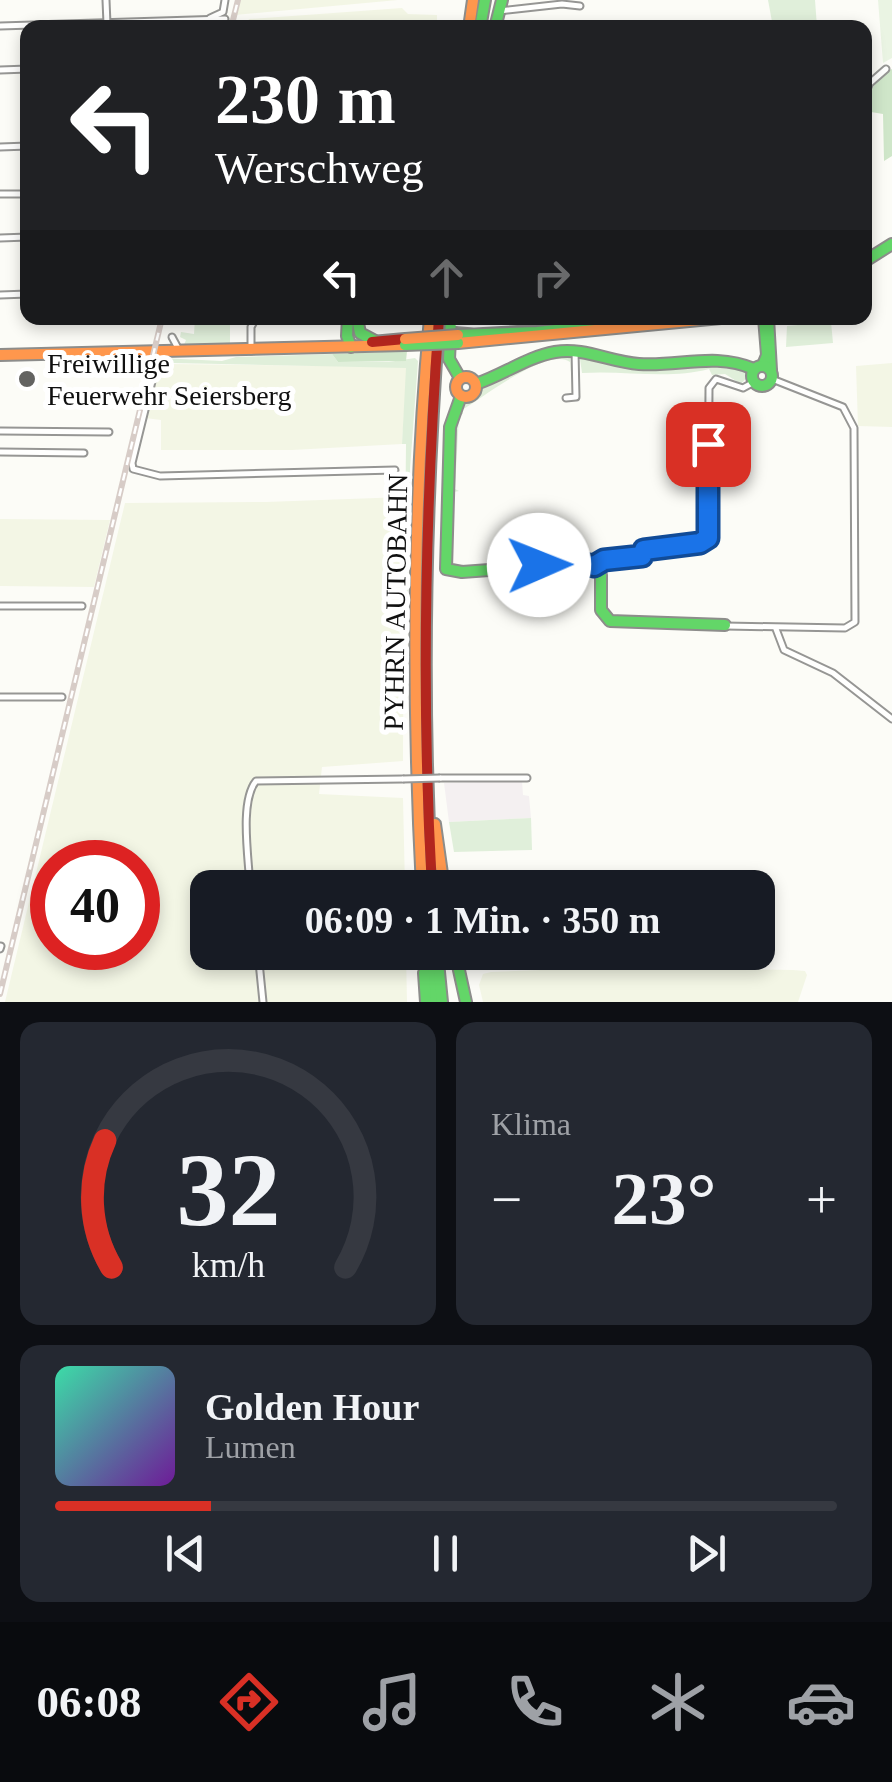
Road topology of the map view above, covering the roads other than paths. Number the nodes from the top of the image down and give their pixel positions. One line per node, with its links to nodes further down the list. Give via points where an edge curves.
1 (226, 0): 4 (street, via 223,12)
2 (500, 6): 3 (street)
3 (580, 6)
4 (210, 19): 5 (street); 6 (street)
5 (224, 19)
6 (189, 20)
7 (886, 69): 8 (street)
8 (872, 81)
9 (252, 325): 26 (street)
10 (348, 325): 23 (main road)
11 (356, 325): 23 (main road, via 356,340)
12 (357, 325): 22 (main road)
13 (422, 325): 30 (main road)
14 (429, 325): 30 (main road, PYHRN AUTOBAHN)
15 (445, 325): 51 (main road, PYHRN AUTOBAHN, via 426,511)
16 (446, 325): 32 (main road, via 449,359)
17 (598, 325): 21 (main road)
18 (634, 325): 21 (main road)
19 (766, 325): 31 (main road)
20 (172, 337): 27 (street)
21 (458, 339): 24 (main road, bridge)
22 (375, 341): 23 (main road); 24 (main road)
23 (349, 342): 24 (main road); 26 (main road)
24 (405, 342)
25 (576, 350): 31 (main road, via 646,364 726,359); 34 (main road, via 542,355); 36 (street, via 576,397)
26 (251, 351): 27 (main road)
27 (180, 352): 28 (main road)
28 (158, 353): 29 (main road); 41 (street, via 133,470 160,476)
29 (0, 355)
30 (426, 355): 53 (main road, PYHRN AUTOBAHN, via 414,630)
31 (765, 371): 33 (main road); 33 (main road, via 763,386); 46 (street, via 843,407 854,428 856,622 845,628)
32 (460, 378): 34 (main road); 35 (main road)
33 (754, 382): 42 (street, via 743,388 716,379 709,388 708,538)
34 (476, 384): 35 (main road, via 472,395)
35 (461, 396): 42 (main road, via 450,427 446,569)
36 (566, 398)
37 (0, 431): 38 (street)
38 (109, 432)
39 (0, 452): 40 (street)
40 (84, 452)
41 (396, 470)
42 (594, 566): 45 (main road, via 602,579 602,615 610,620)
43 (0, 606): 44 (street)
44 (82, 606)
45 (725, 626): 46 (street)
46 (775, 628): 49 (street, via 784,650 833,672)
47 (0, 697): 48 (street)
48 (62, 697)
49 (892, 719)
50 (528, 778): 52 (street, bridge, via 256,781 247,810)
51 (427, 784): 54 (main road, PYHRN AUTOBAHN); 55 (main road)
52 (249, 870)
53 (421, 870)
54 (431, 870)
55 (441, 870)
56 (260, 970): 61 (street)
57 (426, 970): 62 (main road)
58 (429, 970): 63 (main road)
59 (439, 970): 64 (main road)
60 (459, 970): 65 (main road)
61 (264, 1002)
62 (426, 1002)
63 (434, 1002)
64 (442, 1002)
65 (466, 1002)

